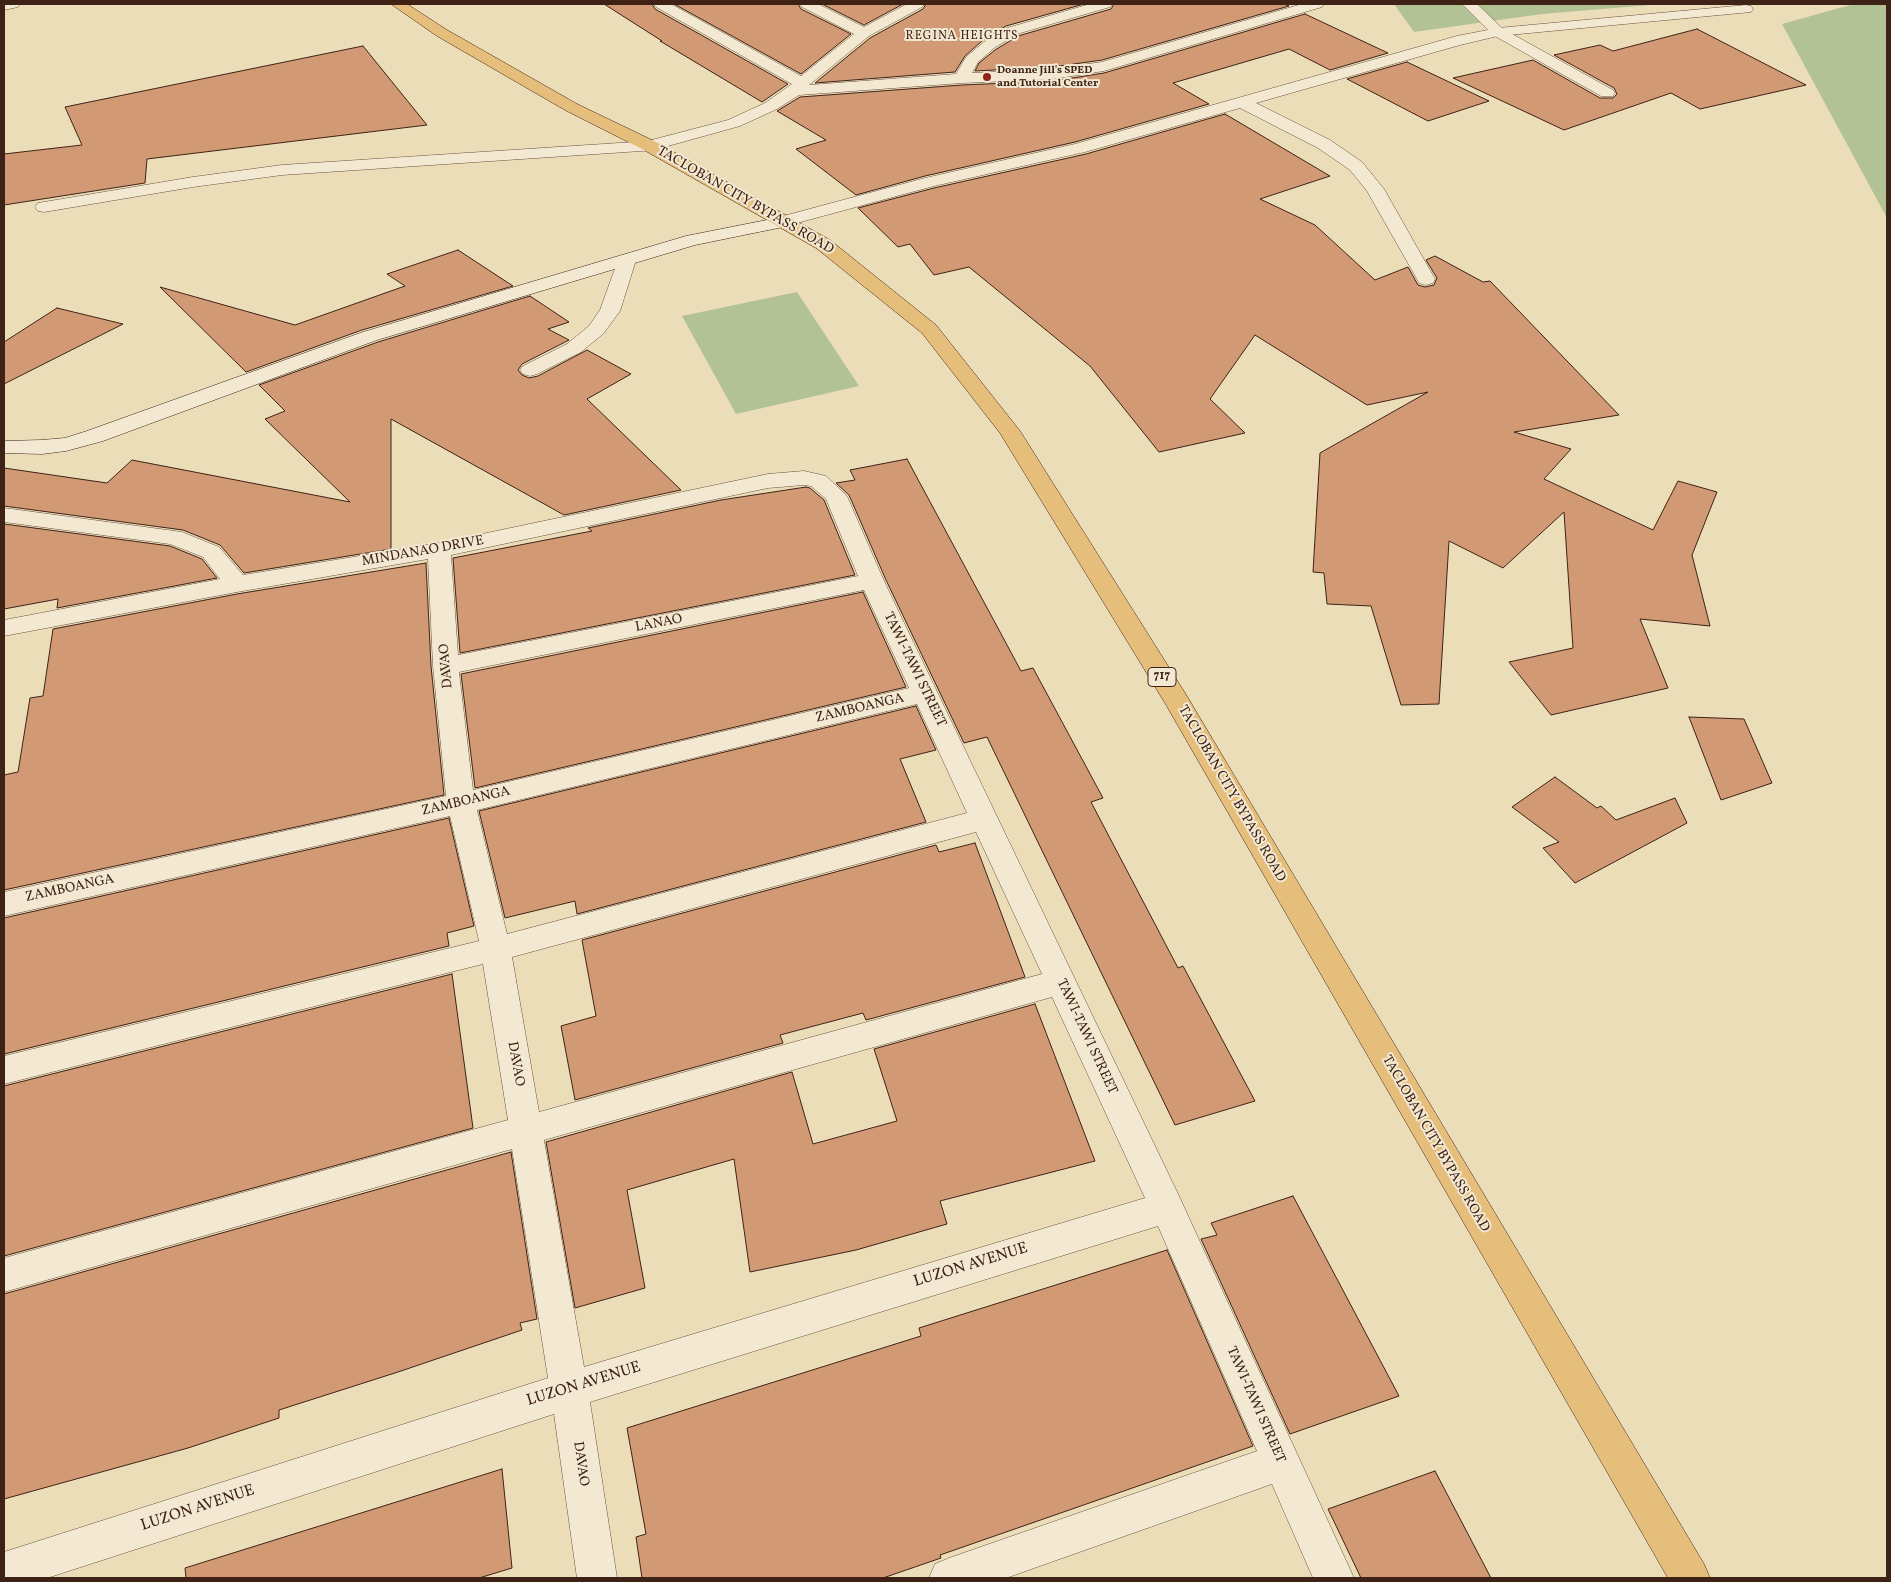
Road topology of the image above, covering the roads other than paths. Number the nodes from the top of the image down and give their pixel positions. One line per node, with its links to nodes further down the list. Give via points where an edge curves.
1 (13, 4): 9 (street)
2 (398, 4): 17 (highway, TACLOBAN CITY BYPASS ROAD / 717, via 442,34 570,107)
3 (661, 4): 14 (street)
4 (807, 4): 12 (street)
5 (916, 4): 12 (street)
6 (1102, 4): 13 (street, via 1012,31 971,60)
7 (1317, 4): 13 (street, via 1104,66 1053,74)
8 (1469, 4): 11 (street)
9 (4, 6)
10 (1746, 9): 11 (street)
11 (1498, 32): 15 (street); 16 (street)
12 (864, 33): 14 (street)
13 (962, 78): 14 (street)
14 (799, 87): 17 (street, via 771,106 734,123)
15 (1607, 93)
16 (1244, 103): 19 (street); 21 (street, via 1324,144 1356,166 1375,189)
17 (650, 146): 18 (street, via 282,170); 19 (highway, TACLOBAN CITY BYPASS ROAD / 717)
18 (44, 206)
19 (782, 222): 20 (street, via 692,240); 47 (highway, TACLOBAN CITY BYPASS ROAD / 717, via 823,244 929,329 1008,432 1176,699)
20 (627, 260): 22 (street, via 610,311 596,330 574,348); 23 (street, via 370,336 73,442 42,447)
21 (1426, 279)
22 (530, 370)
23 (4, 447)
24 (836, 496): 26 (street, MINDANAO DRIVE, via 818,481 804,478 768,481); 27 (street, TAWI-TAWI STREET)
25 (4, 515): 28 (street, via 174,537 211,552)
26 (438, 550): 28 (street, MINDANAO DRIVE); 30 (street, DAVAO)
27 (872, 581): 30 (street, LANAO); 31 (street, TAWI-TAWI STREET)
28 (237, 584): 29 (street, MINDANAO DRIVE)
29 (4, 628)
30 (446, 666): 32 (street, DAVAO)
31 (926, 693): 32 (street, ZAMBOANGA); 33 (street, TAWI-TAWI STREET)
32 (462, 803): 34 (street, ZAMBOANGA); 35 (street, DAVAO)
33 (985, 819): 35 (street); 36 (street, TAWI-TAWI STREET)
34 (4, 904)
35 (496, 949): 37 (street); 38 (street, DAVAO)
36 (1060, 982): 38 (street); 39 (street, TAWI-TAWI STREET)
37 (4, 1070)
38 (527, 1130): 40 (street); 41 (street, DAVAO)
39 (1167, 1206): 41 (street, LUZON AVENUE); 42 (street, TAWI-TAWI STREET)
40 (4, 1275)
41 (569, 1390): 43 (street, LUZON AVENUE); 44 (street, DAVAO)
42 (1281, 1462): 45 (street); 46 (street, TAWI-TAWI STREET)
43 (4, 1572)
44 (596, 1578)
45 (949, 1578)
46 (1334, 1578)
47 (1690, 1578)

